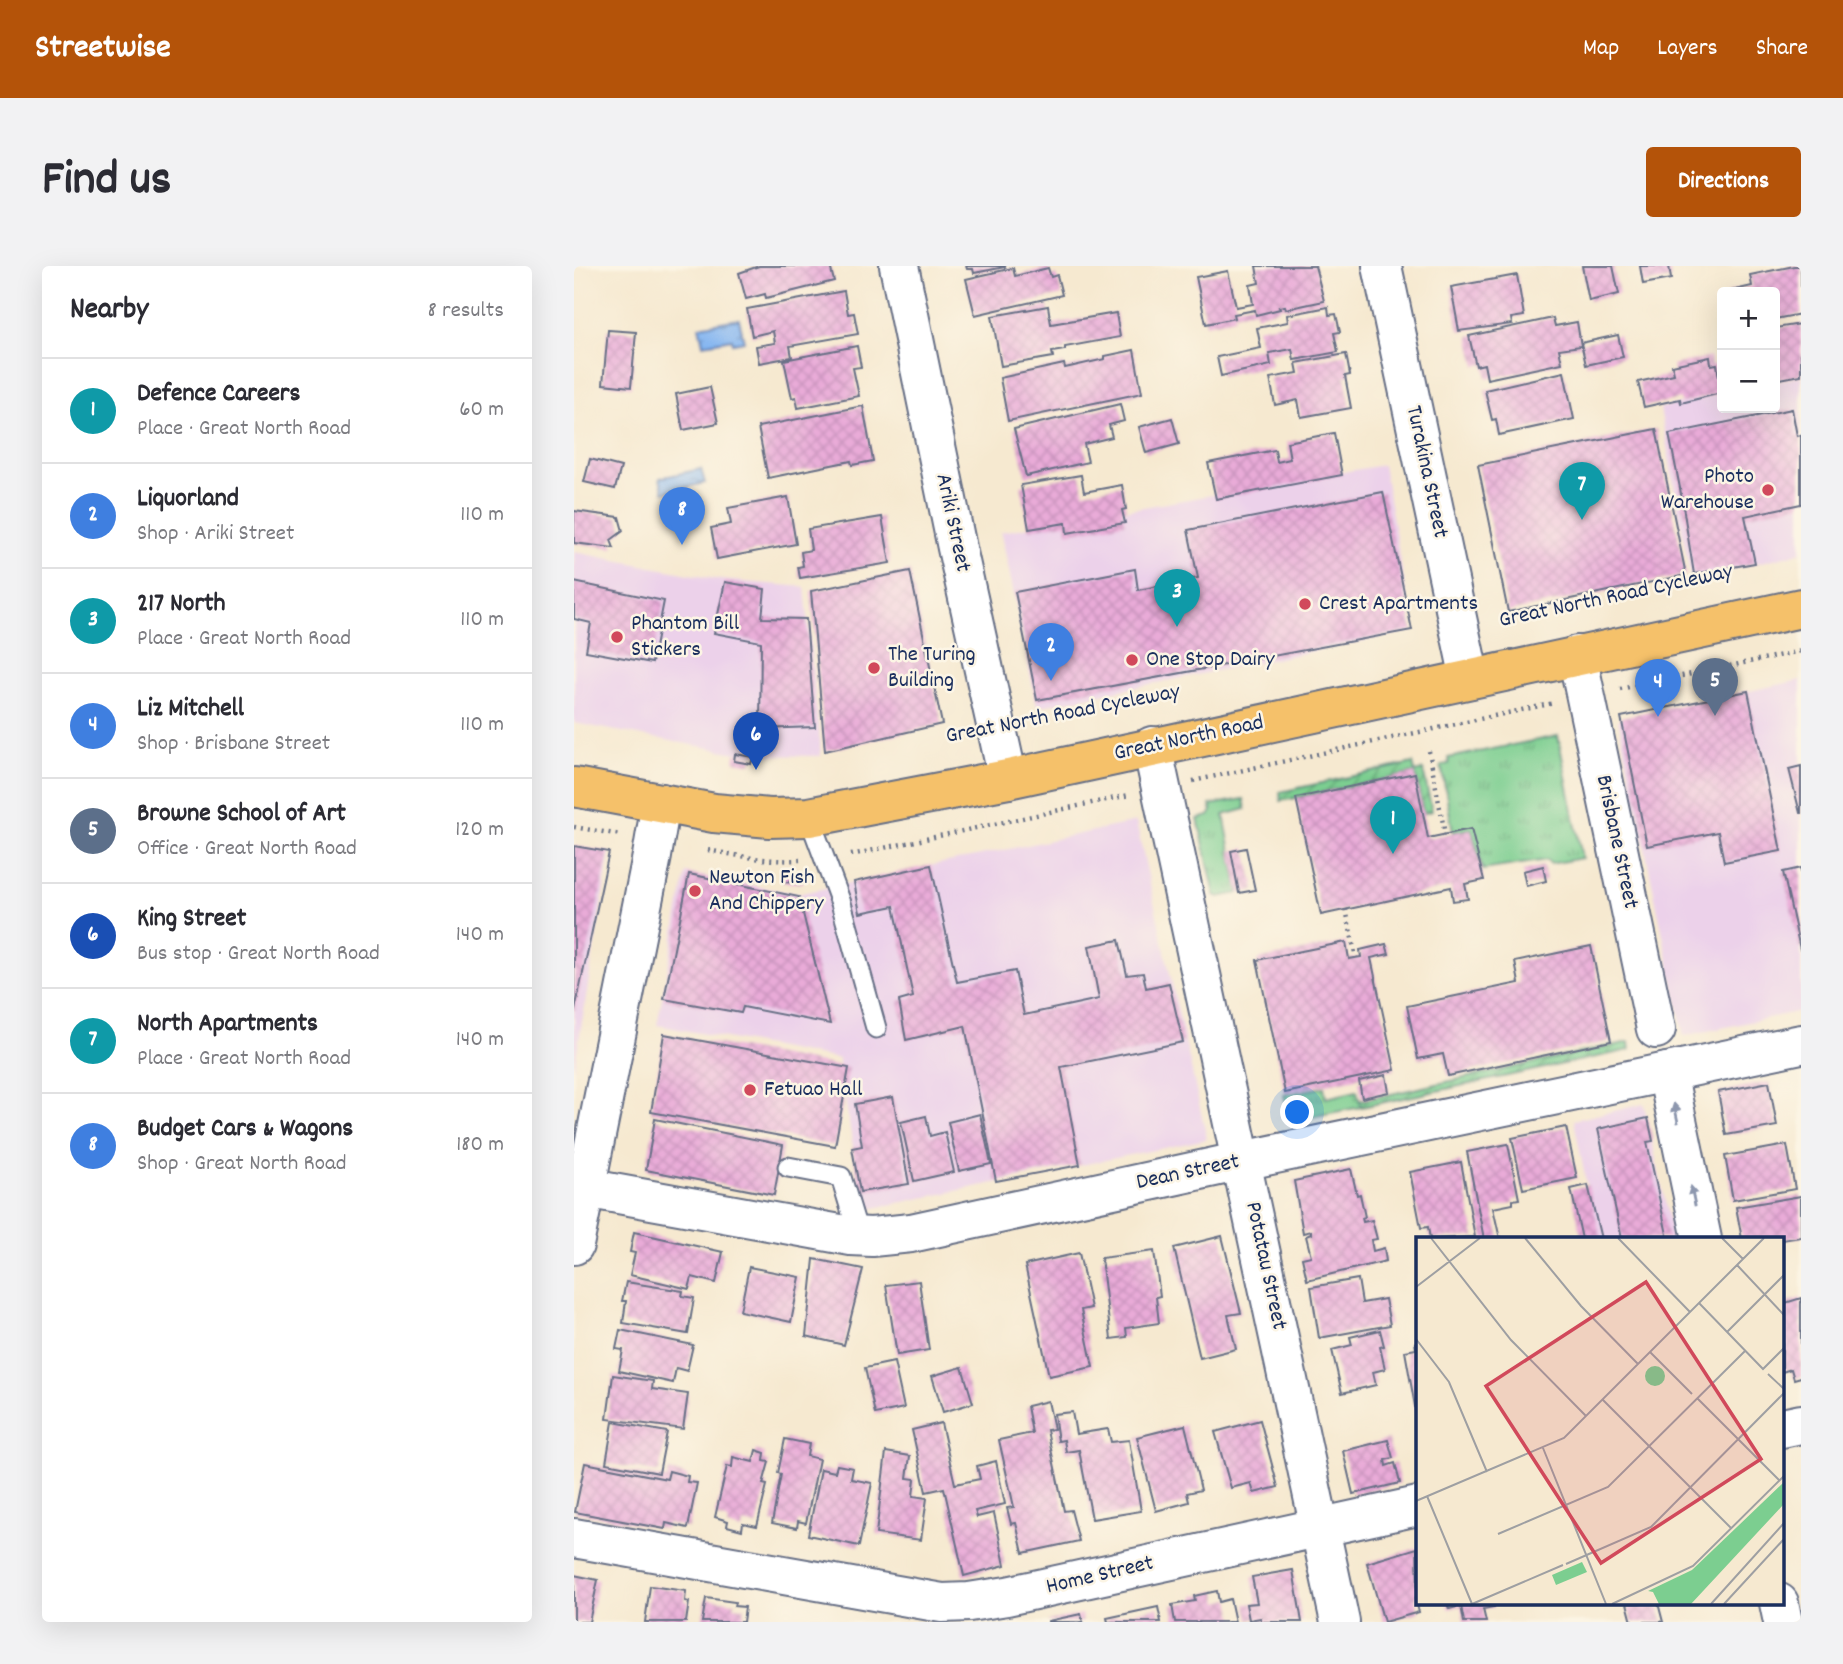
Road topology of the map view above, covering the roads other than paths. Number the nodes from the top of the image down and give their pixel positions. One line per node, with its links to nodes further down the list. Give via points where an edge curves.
1 (899, 266): 7 (street, Ariki Street)
2 (1382, 266): 5 (street, Turakina Street)
3 (1801, 608): 4 (main road, Great North Road)
4 (1577, 655): 5 (main road, Great North Road); 12 (street, Brisbane Street)
5 (1470, 679): 6 (main road, Great North Road)
6 (1152, 746): 7 (main road, Great North Road); 15 (street, Potatau Street)
7 (1008, 779): 10 (main road, Great North Road)
8 (574, 787): 9 (main road, Great North Road)
9 (661, 803): 10 (main road, Great North Road, via 714,813); 17 (street)
10 (809, 817): 11 (lane, via 841,903)
11 (877, 1028)
12 (1656, 1029)
13 (1801, 1044): 14 (street, Dean Street)
14 (1667, 1073): 15 (street, Dean Street); 19 (street, one-way to 14)
15 (1242, 1161): 18 (street, Dean Street, via 911,1233); 22 (street, Potatau Street)
16 (788, 1167): 18 (lane, via 841,1177)
17 (580, 1187): 18 (street, Dean Street); 20 (street)
18 (859, 1237)
19 (1702, 1237)
20 (574, 1245)
21 (1416, 1506): 22 (street, Home Street)
22 (1322, 1527): 23 (street, Home Street, via 1007,1596 942,1603); 25 (street, Potatau Street)
23 (574, 1538)
24 (1779, 1604): 26 (street)
25 (1340, 1622)
26 (1783, 1622)

